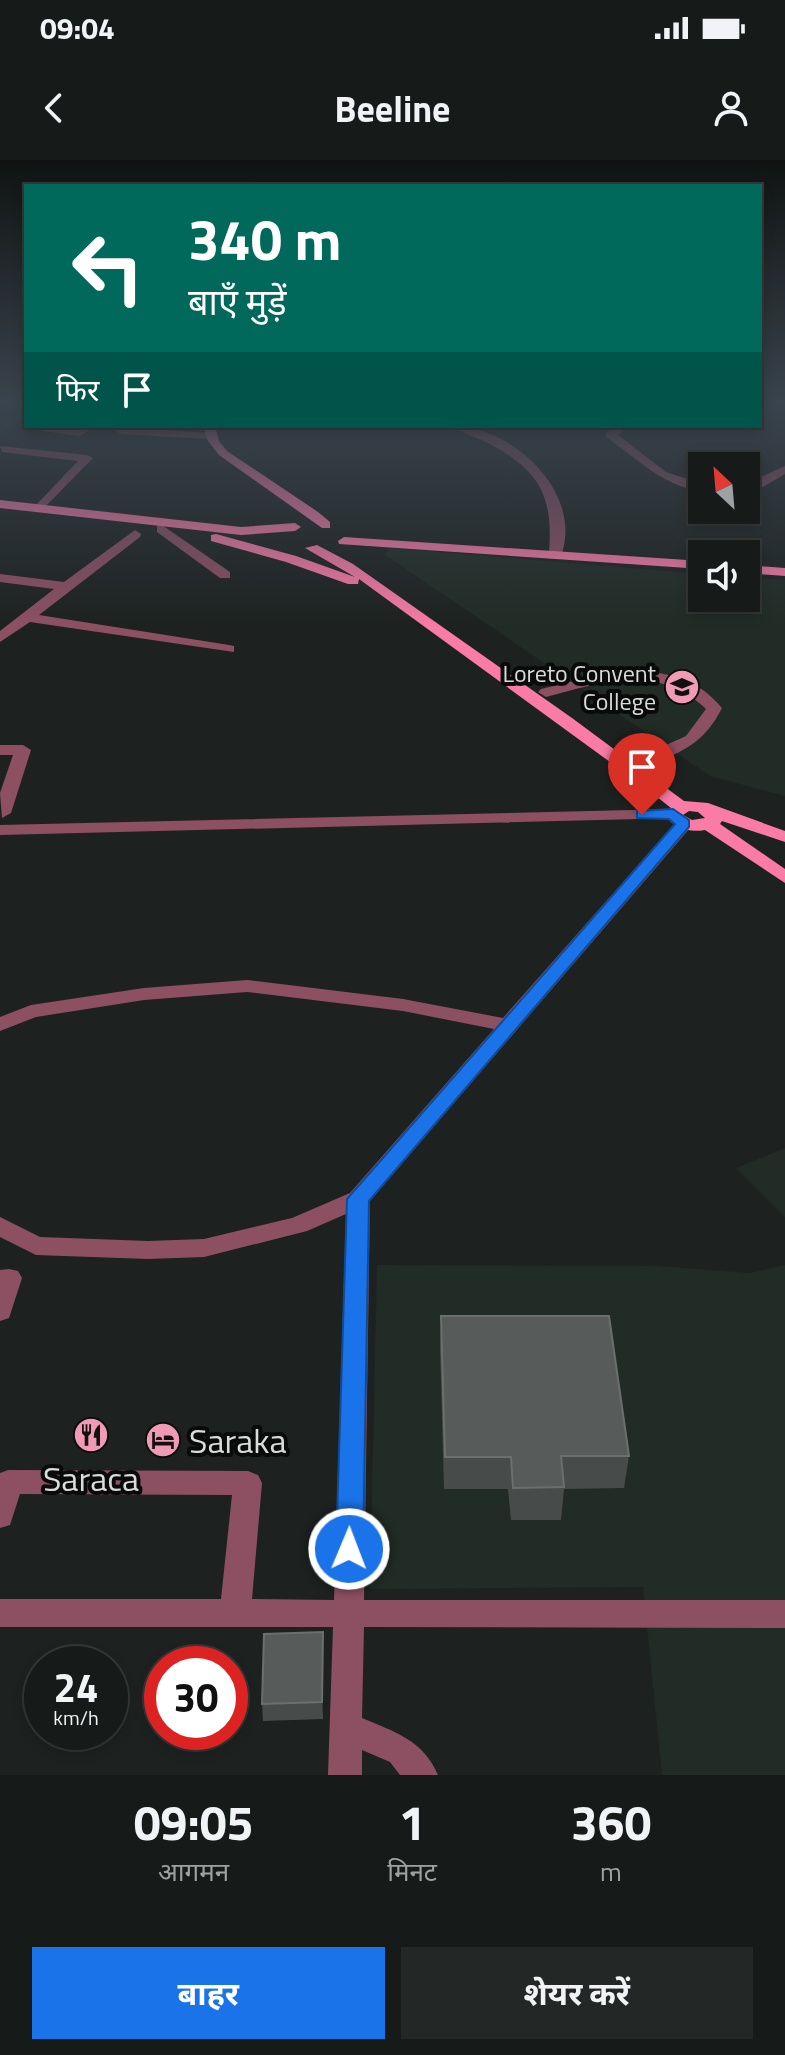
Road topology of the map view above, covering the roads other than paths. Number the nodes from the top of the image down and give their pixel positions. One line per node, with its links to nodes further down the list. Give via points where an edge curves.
1 (70, 476): 8 (street)
2 (258, 476): 6 (main road)
3 (535, 476): 18 (street, via 550,490 557,514)
4 (660, 476): 5 (street)
5 (688, 486)
6 (283, 493): 10 (main road); 11 (main road)
7 (0, 504): 8 (main road)
8 (40, 508): 12 (main road)
9 (0, 510): 12 (main road)
10 (295, 523): 11 (main road); 12 (main road); 16 (main road, via 284,535)
11 (326, 525): 15 (main road, via 342,528)
12 (136, 526): 13 (street); 24 (street)
13 (164, 528): 14 (main road); 22 (street)
14 (202, 532): 16 (main road); 25 (main road)
15 (343, 540): 17 (main road); 18 (main road); 29 (main road, via 349,555)
16 (289, 543): 17 (main road)
17 (312, 548): 25 (main road)
18 (556, 553): 19 (main road)
19 (688, 564)
20 (760, 570): 21 (main road)
21 (785, 572)
22 (225, 575)
23 (0, 578): 24 (street)
24 (67, 587): 26 (street)
25 (383, 591): 32 (main road, via 599,743)
26 (27, 617): 27 (street); 28 (street)
27 (0, 638)
28 (229, 649)
29 (546, 692): 31 (main road); 31 (street, via 625,674 681,681 703,694 714,708 705,728 683,748)
30 (0, 750): 34 (street, via 23,750)
31 (637, 762): 32 (main road)
32 (682, 812): 33 (main road); 34 (street); 39 (street)
33 (711, 819): 35 (main road); 36 (main road); 37 (main road)
34 (1, 822)
35 (782, 835)
36 (785, 861)
37 (785, 877)
38 (0, 1025): 39 (street, via 31,1011 247,986 403,1005)
39 (509, 1026): 40 (street)
40 (358, 1199): 41 (street, via 298,1225 204,1248 36,1246); 47 (street)
41 (0, 1226)
42 (0, 1279): 43 (street, via 9,1278)
43 (0, 1311)
44 (0, 1516): 46 (street, via 8,1482 248,1483)
45 (0, 1613): 46 (street)
46 (235, 1613): 47 (street)
47 (348, 1613): 48 (street); 49 (street)
48 (785, 1614)
49 (346, 1727): 50 (street); 51 (street, via 402,1751)
50 (345, 1775)
51 (421, 1775)

